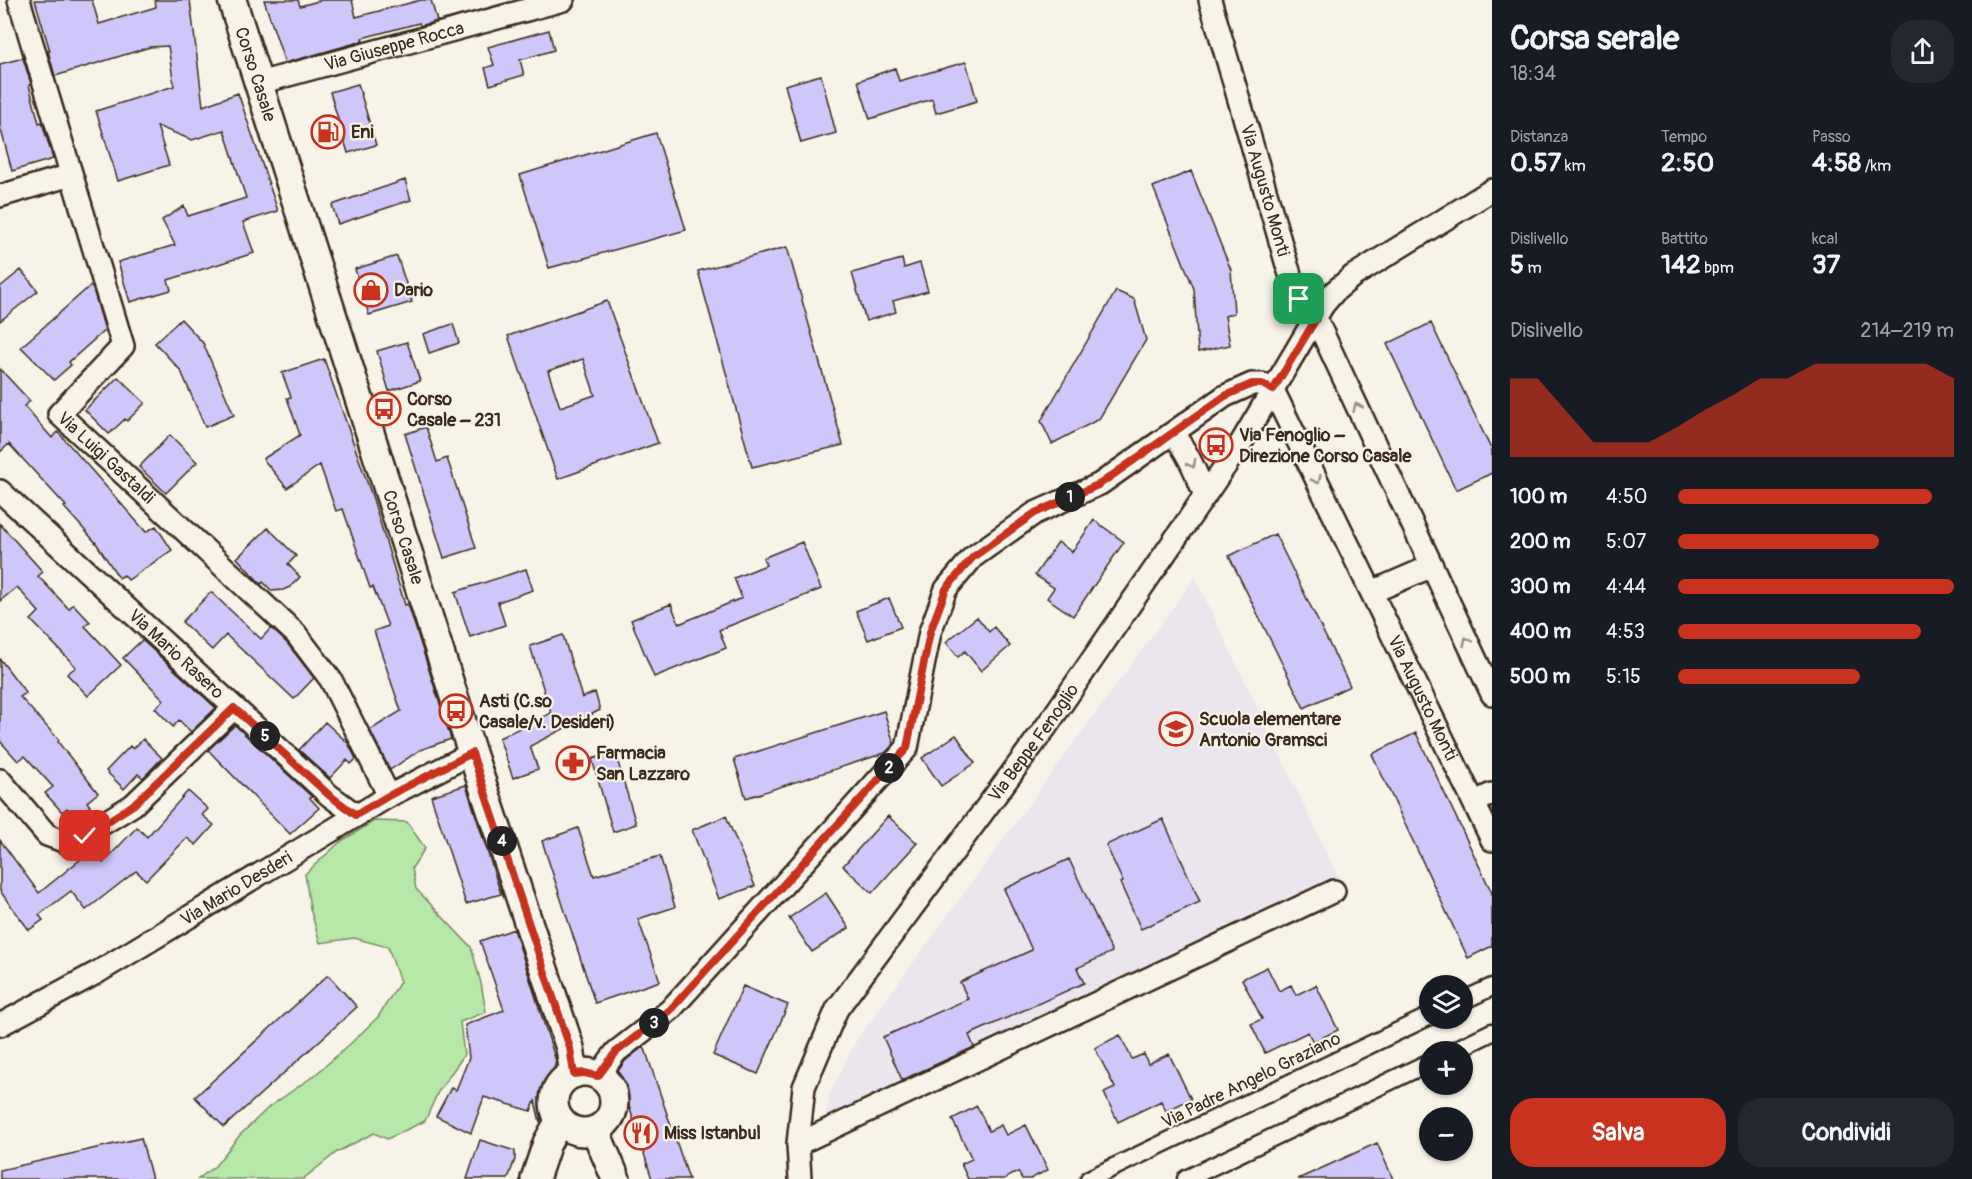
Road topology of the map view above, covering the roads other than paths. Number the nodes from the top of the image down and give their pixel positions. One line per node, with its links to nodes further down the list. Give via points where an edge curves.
1 (19, 0): 6 (street, Via Luigi Gastaldi)
2 (232, 0): 5 (street, Corso Casale)
3 (563, 0): 5 (street, Via Giuseppe Rocca)
4 (1210, 0): 9 (street, Via Augusto Monti, via 1287,265 1299,299)
5 (259, 82): 18 (street, Corso Casale)
6 (71, 175): 8 (street); 20 (street, Via Luigi Gastaldi, via 123,346 59,414 296,634 331,680)
7 (1492, 190): 9 (street, Via Beppe Fenoglio, via 1353,276 1330,296)
8 (0, 196)
9 (1316, 319): 10 (street, Via Beppe Fenoglio); 14 (street, Via Augusto Monti, one-way to 9)
10 (1273, 390): 11 (street, via 1252,384 1225,396); 13 (street, Via Beppe Fenoglio); 15 (street, Via Augusto Monti, one-way to 15)
11 (1173, 434): 13 (street, one-way to 13, via 1196,471); 32 (street, via 1100,484 1035,513 973,557 946,589 930,632 907,748 670,1010)
12 (0, 491): 17 (street, Via Mario Rasero)
13 (1204, 496): 35 (street, Via Beppe Fenoglio, via 1046,727 837,1009 804,1087)
14 (1432, 566): 15 (street); 16 (street, Via Augusto Monti, one-way to 14)
15 (1372, 592): 21 (street, Via Augusto Monti)
16 (1492, 694)
17 (234, 708): 19 (street, via 133,805 76,840 66,842 47,835); 22 (street, Via Mario Rasero)
18 (472, 753): 20 (street, Via Mario Desderi); 32 (street, Corso Casale, via 567,1040)
19 (0, 780)
20 (388, 796): 22 (street, Via Mario Desderi)
21 (1483, 798): 23 (street, Via Augusto Monti)
22 (356, 815): 28 (street, Via Mario Desderi, via 98,972)
23 (1492, 840)
24 (1334, 891): 35 (street)
25 (1492, 987): 26 (street)
26 (1473, 996)
27 (1419, 1021): 39 (street, Via Padre Angelo Graziano)
28 (0, 1025)
29 (1492, 1032): 30 (street)
30 (1473, 1041)
31 (1419, 1067): 40 (street)
32 (586, 1075): 33 (street, via 566,1079 556,1094 554,1102); 34 (street, via 610,1087 614,1097 610,1117)
33 (560, 1119): 34 (street, via 576,1131); 36 (street)
34 (595, 1130): 37 (street)
35 (798, 1144): 38 (street, Via Beppe Fenoglio)
36 (535, 1179)
37 (616, 1179)
38 (800, 1179)
39 (1089, 1179)
40 (1186, 1179)

